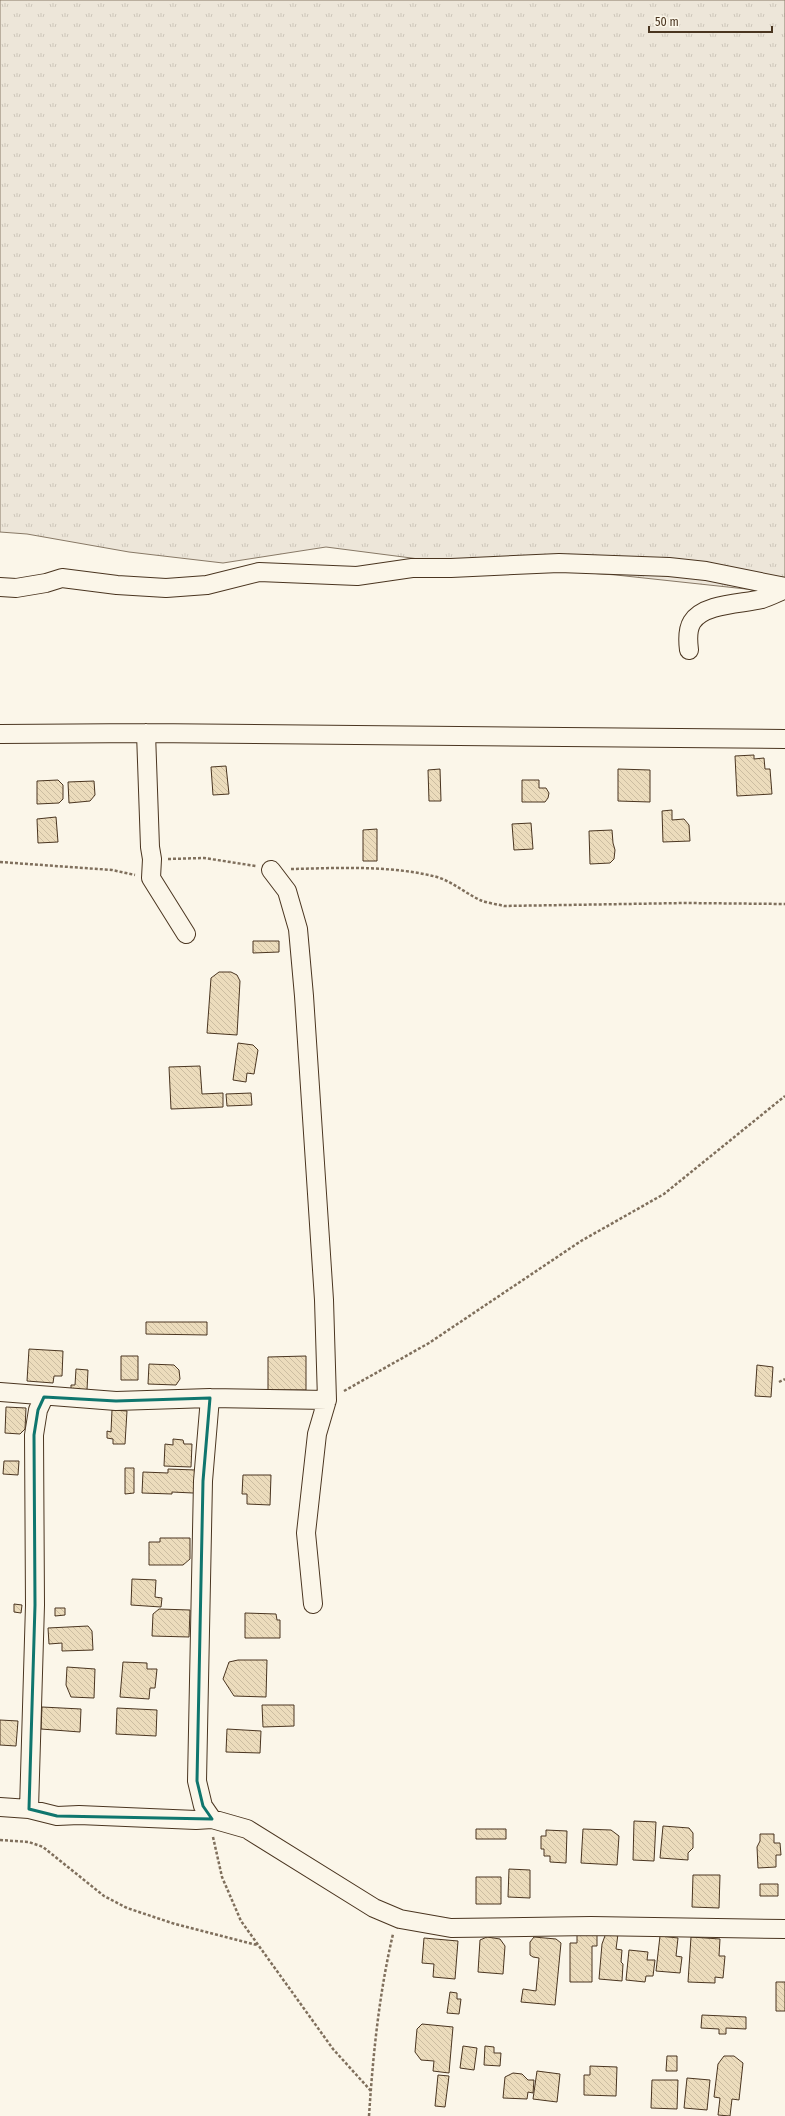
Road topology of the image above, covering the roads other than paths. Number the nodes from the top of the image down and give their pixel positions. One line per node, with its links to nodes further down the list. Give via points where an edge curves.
1 (0, 587): 2 (street, via 39,585 62,578 166,588 207,585 259,572 358,576 412,568 559,563 706,571)
2 (785, 588): 3 (street, via 761,599 741,601 701,614 692,622 688,638)
3 (689, 650)
4 (146, 733): 5 (street); 6 (street); 8 (street, via 151,878)
5 (0, 734)
6 (785, 740)
7 (271, 870): 12 (street, via 287,891 298,929 324,1300)
8 (186, 934)
9 (0, 1392): 10 (street)
10 (44, 1397): 11 (street, via 116,1401); 15 (street, via 38,1410 34,1435 35,1612)
11 (210, 1398): 12 (street); 16 (street, via 203,1481 197,1781 203,1806)
12 (328, 1400): 13 (street, via 317,1434 306,1533)
13 (313, 1604)
14 (0, 1807): 15 (street)
15 (29, 1809): 16 (street, via 57,1816 79,1814 148,1819)
16 (212, 1819): 17 (street, via 248,1829 374,1908 400,1919 451,1928 591,1926)
17 (785, 1929)

